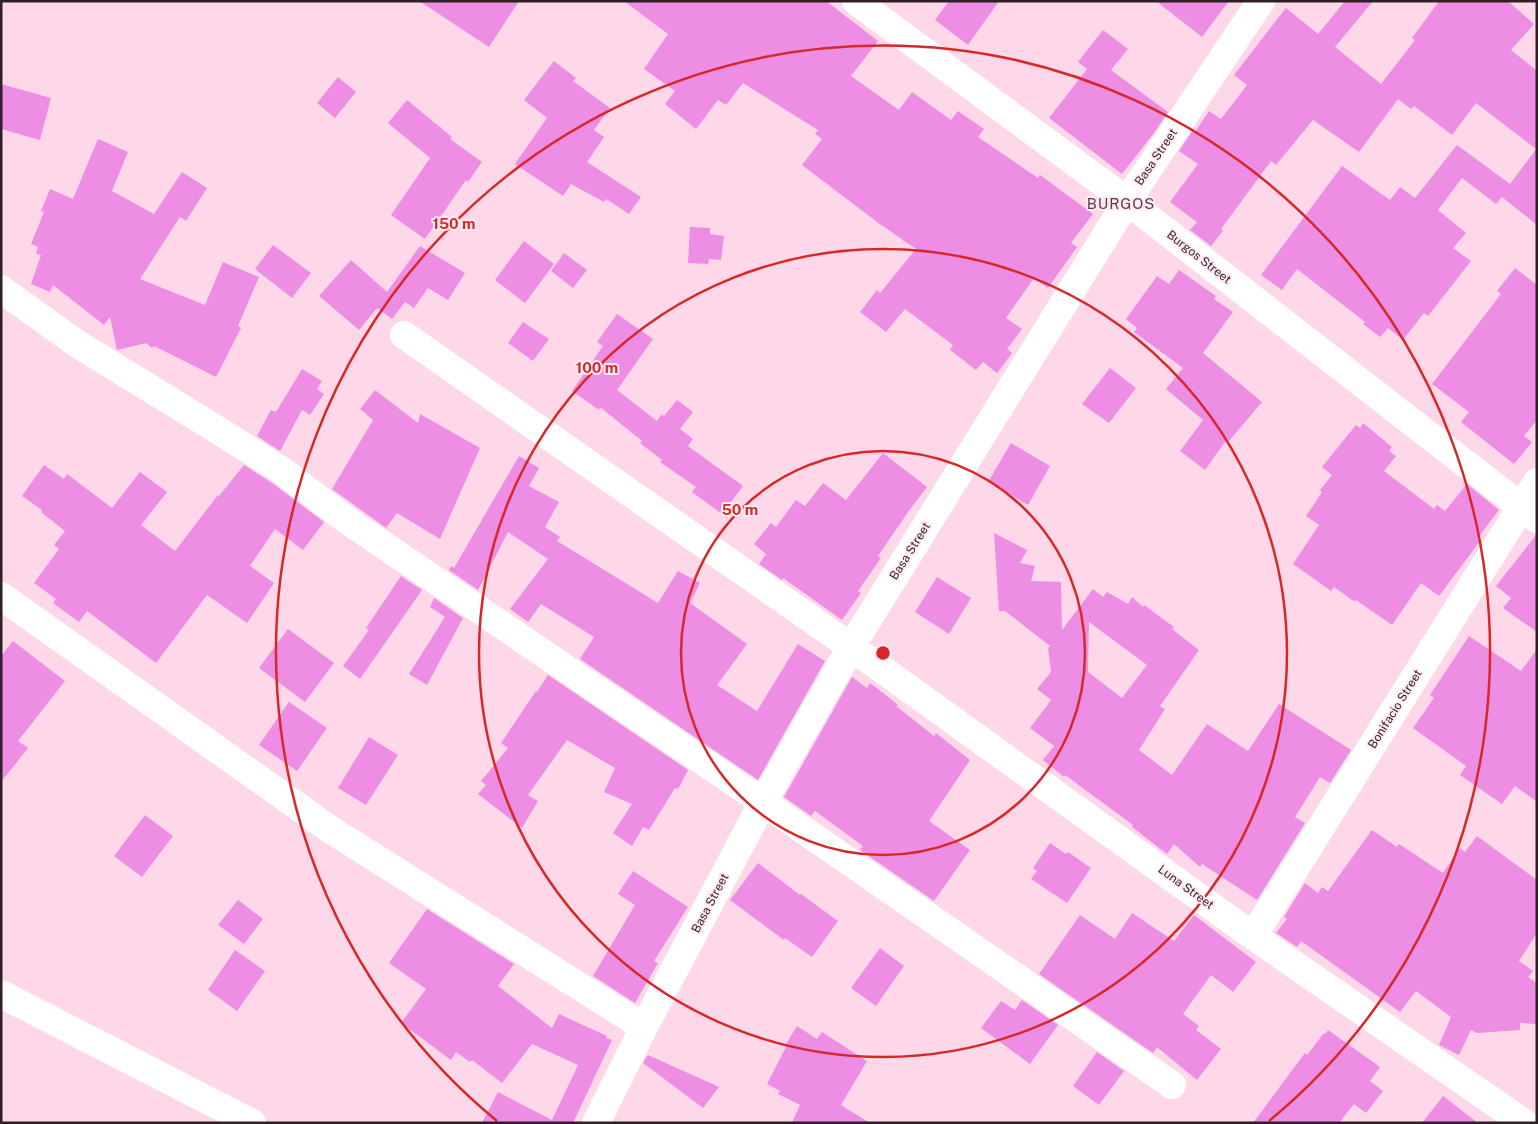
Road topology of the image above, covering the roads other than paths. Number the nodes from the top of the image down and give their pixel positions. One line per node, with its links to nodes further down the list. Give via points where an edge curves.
1 (856, 1): 3 (street, Burgos Street)
2 (1261, 1): 3 (street, Basa Street)
3 (1127, 201): 7 (street, Burgos Street); 9 (street, Basa Street)
4 (1, 289): 10 (street, via 76,343 281,470 348,521)
5 (404, 335): 9 (street, Luna Street)
6 (1537, 482): 7 (street, Bonifacio Street)
7 (1529, 513): 11 (street, Bonifacio Street)
8 (1, 596): 13 (street, via 331,830)
9 (851, 647): 10 (street, Basa Street); 11 (street, Luna Street)
10 (763, 802): 13 (street, Basa Street); 14 (street)
11 (1253, 936): 17 (street, Luna Street)
12 (1, 994): 15 (street)
13 (644, 1027): 16 (street, Basa Street)
14 (1172, 1085)
15 (252, 1123)
16 (596, 1123)
17 (1524, 1123)

